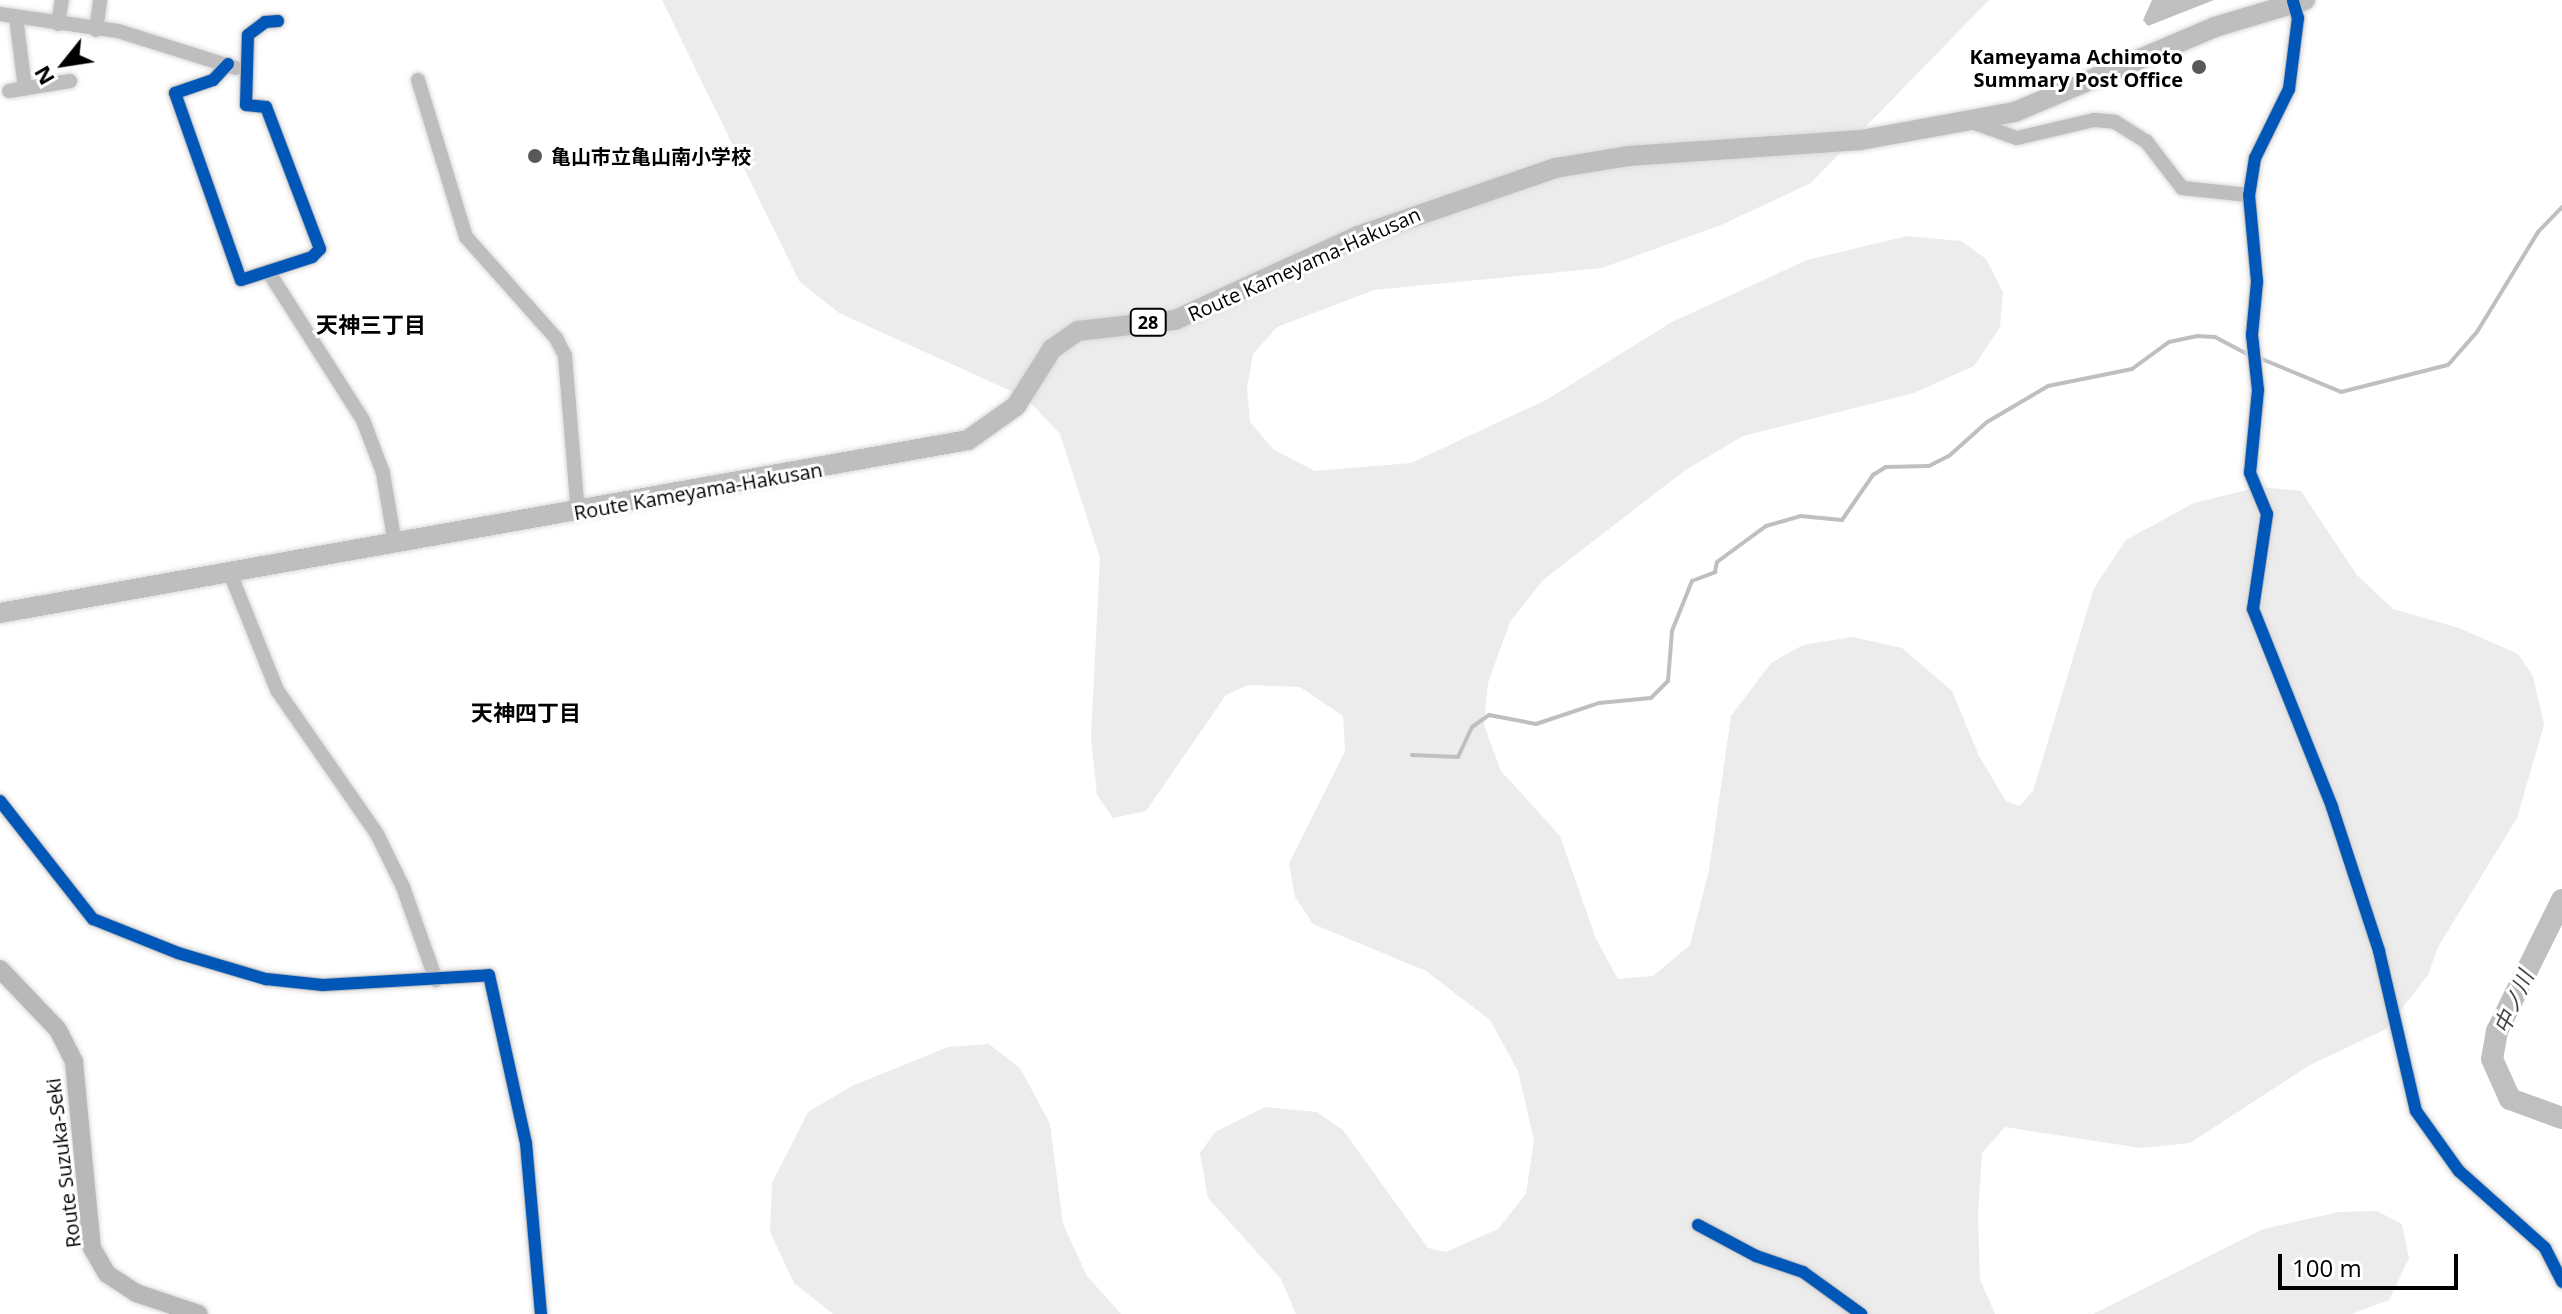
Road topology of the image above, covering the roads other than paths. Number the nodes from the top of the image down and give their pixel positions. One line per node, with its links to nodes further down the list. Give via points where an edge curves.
1 (62, 0): 7 (street)
2 (100, 0): 8 (street)
3 (2299, 1): 15 (main road, Route Kameyama-Hakusan / 28, via 2215,27 2015,112); 16 (street, via 2289,89 2255,158)
4 (0, 14): 5 (street)
5 (16, 17): 7 (street); 13 (street)
6 (278, 21): 10 (street, via 265,22 248,35)
7 (58, 24): 8 (street)
8 (96, 30): 9 (street, via 159,42)
9 (228, 64): 10 (street); 17 (street, via 213,80 175,93 241,280)
10 (247, 73): 17 (street, via 246,105 266,107 320,249 312,257)
11 (418, 80): 18 (street, via 466,237 556,338 565,356)
12 (70, 81): 13 (street)
13 (25, 88): 14 (street)
14 (9, 91)
15 (1967, 121): 16 (street, via 2017,138 2094,120 2115,122 2146,141 2182,188); 18 (main road, Route Kameyama-Hakusan / 28, via 1861,140 1628,156 1555,168 1358,236 1175,320 1078,331 1052,349 1016,406 968,440)
16 (2249, 195): 26 (street, via 2257,282 2250,473 2267,514 2253,609 2332,807 2379,951 2416,1111 2459,1171 2545,1248)
17 (268, 271): 19 (street, via 363,420 383,473)
18 (578, 513): 19 (main road, Route Kameyama-Hakusan / 28)
19 (395, 544): 20 (main road, Route Kameyama-Hakusan / 28)
20 (230, 573): 21 (main road, Route Kameyama-Hakusan / 28); 24 (street, via 281,698 377,834 403,887)
21 (0, 613)
22 (0, 801): 24 (street, via 77,902 106,927 266,979 363,986)
23 (0, 969): 27 (main road, Route Suzuka-Seki, via 58,1030 74,1062 92,1248 107,1274 136,1293)
24 (436, 980): 28 (street, via 489,975 526,1143)
25 (1698, 1225): 29 (street, via 1756,1256 1803,1272)
26 (2562, 1282)
27 (199, 1314)
28 (541, 1314)
29 (1861, 1314)

